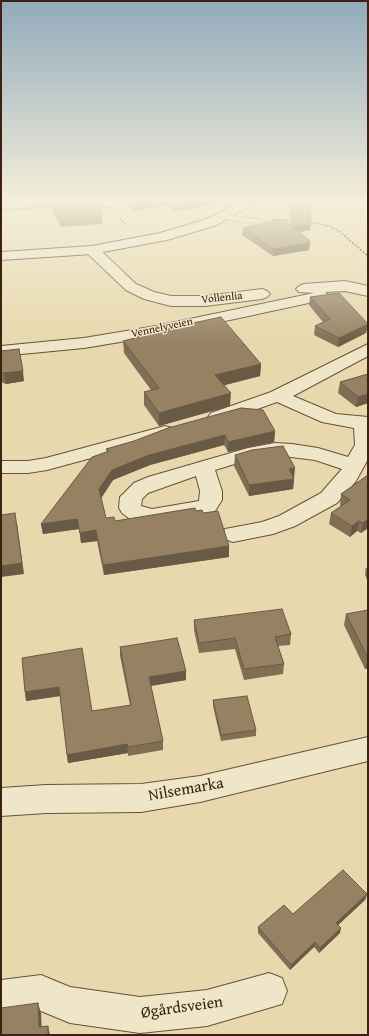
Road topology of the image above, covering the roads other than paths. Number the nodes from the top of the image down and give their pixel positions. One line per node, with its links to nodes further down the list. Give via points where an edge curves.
1 (102, 248): 2 (street)
2 (92, 250): 3 (street); 4 (street, Vollenlia, via 131,287 149,296 171,301 205,301 326,286 345,286)
3 (1, 256)
4 (368, 291)
5 (322, 296): 7 (street, Vennelyveien, via 156,331 84,343)
6 (368, 349): 8 (street)
7 (1, 350)
8 (278, 396): 9 (street, via 234,413); 10 (street, via 329,418)
9 (204, 421)
10 (366, 423): 12 (street, via 365,445)
11 (182, 428): 13 (street, via 38,466)
12 (354, 466): 14 (street, via 318,454 276,449); 15 (street, via 340,488 321,504 265,529)
13 (1, 467)
14 (204, 467)
15 (233, 534)
16 (368, 749): 17 (street, Nilsemarka, via 200,789 156,796)
17 (1, 802)
18 (268, 991): 19 (street, Øgårdsveien, via 206,1008 140,1015 70,1005 41,993)
19 (1, 998)

